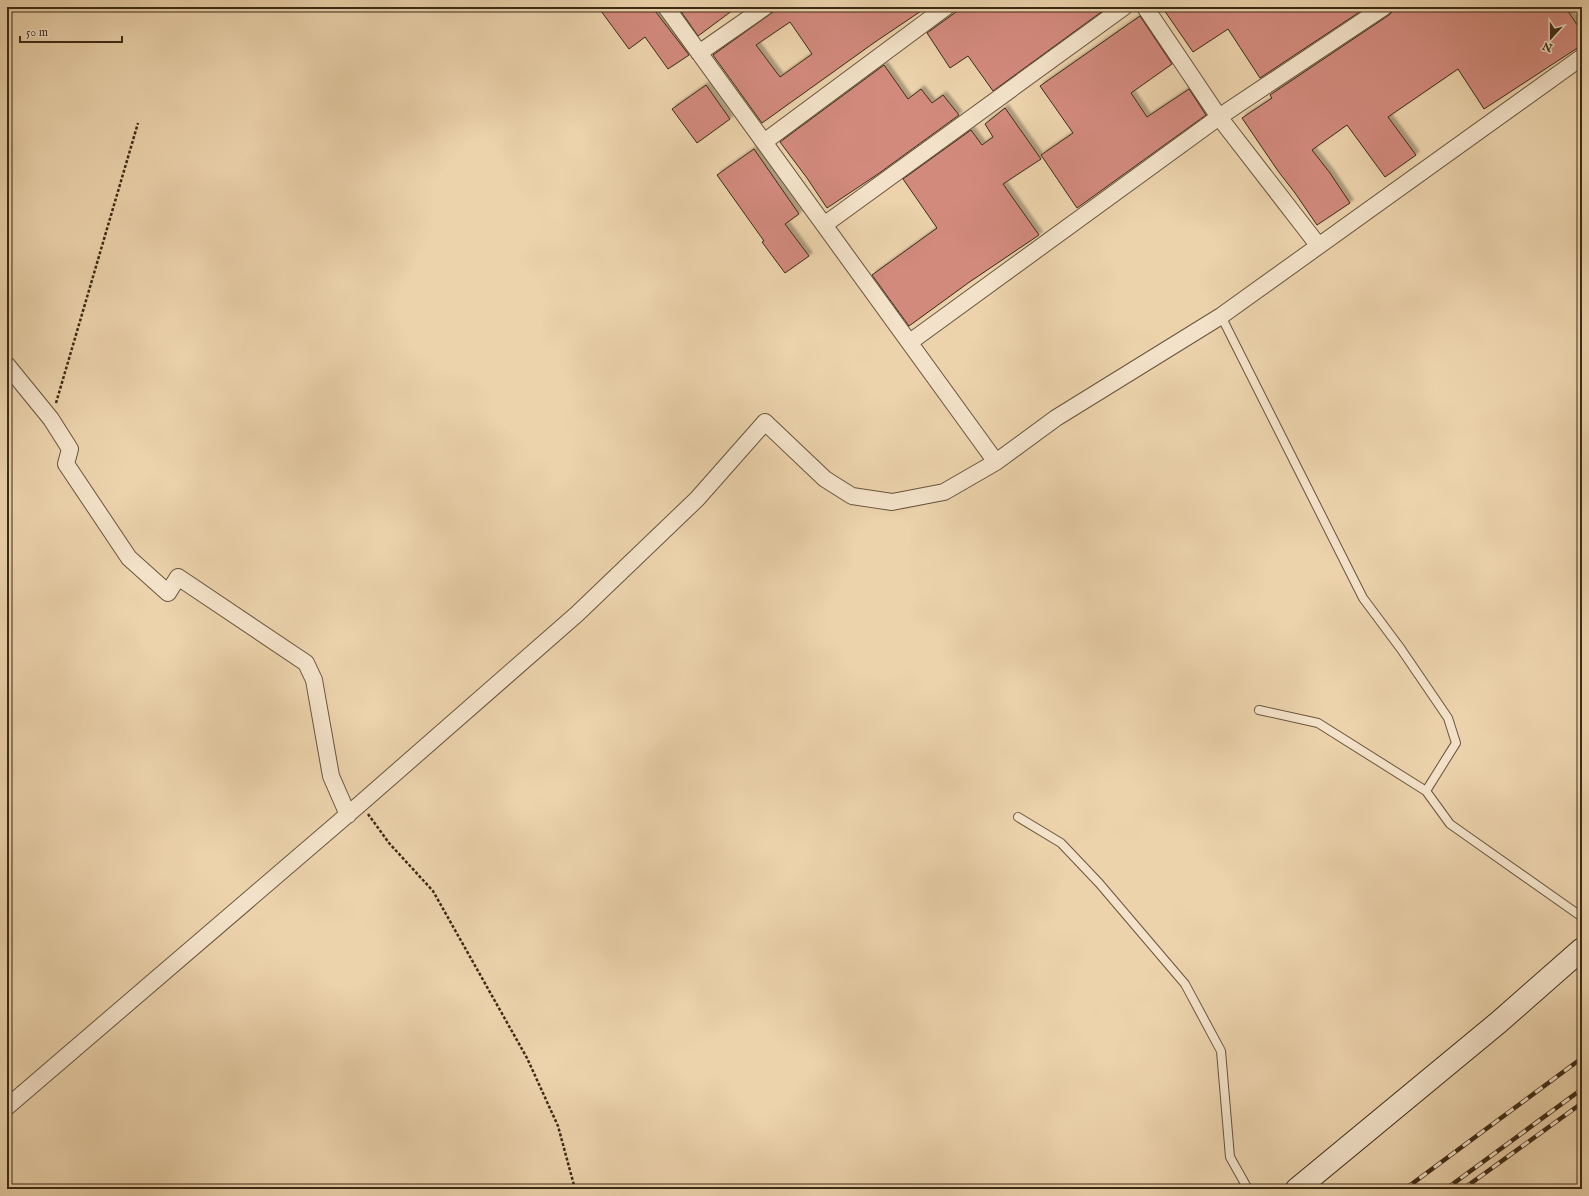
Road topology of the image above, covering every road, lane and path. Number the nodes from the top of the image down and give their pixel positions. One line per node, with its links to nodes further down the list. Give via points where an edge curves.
1 (666, 7): 7 (street)
2 (765, 7): 7 (street)
3 (946, 7): 11 (street)
4 (1124, 7): 12 (street)
5 (1145, 7): 9 (street)
6 (1384, 7): 9 (street)
7 (699, 53): 11 (street)
8 (1582, 57): 13 (street)
9 (1219, 117): 13 (street); 15 (street)
10 (138, 123): 17 (path)
11 (764, 142): 12 (street)
12 (824, 225): 15 (street)
13 (1318, 245): 14 (street)
14 (1221, 316): 18 (street, via 1056,418); 20 (lane, via 1363,598 1448,718 1456,743)
15 (910, 342): 18 (street)
16 (7, 365): 17 (street)
17 (51, 419): 22 (street, via 70,449 66,464 129,558 168,593 178,577 306,663 314,680 331,776)
18 (996, 462): 21 (street, via 944,492 892,502 852,496 824,480 765,422 697,499 578,614)
19 (1259, 710): 20 (lane, via 1318,723)
20 (1426, 792): 24 (lane, via 1450,824)
21 (360, 804): 22 (street); 27 (path, via 389,843 433,892 527,1058 558,1126)
22 (348, 815): 26 (street)
23 (1018, 816): 28 (lane, via 1061,843 1099,883 1185,984 1221,1051 1230,1157)
24 (1582, 917)
25 (1582, 949): 29 (main road, via 1499,1022)
26 (7, 1107)
27 (575, 1189)
28 (1248, 1189)
29 (1298, 1189)

